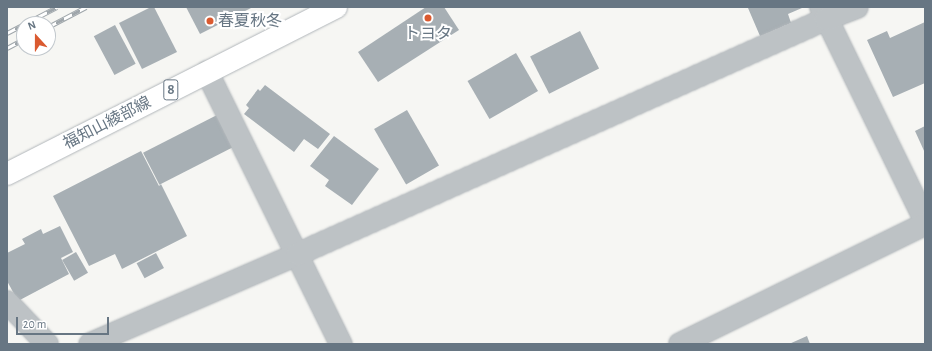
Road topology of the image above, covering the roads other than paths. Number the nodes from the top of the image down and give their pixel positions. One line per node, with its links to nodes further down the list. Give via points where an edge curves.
1 (336, 7): 4 (main road, 福知山綾部線 / 8)
2 (857, 7): 3 (street)
3 (823, 13): 6 (street); 8 (street)
4 (207, 72): 5 (main road, 福知山綾部線 / 8); 8 (street)
5 (7, 174)
6 (925, 220)
7 (925, 224): 13 (street)
8 (298, 254): 11 (street); 12 (street)
9 (7, 302): 10 (street)
10 (47, 344)
11 (90, 344)
12 (341, 344)
13 (680, 344)

